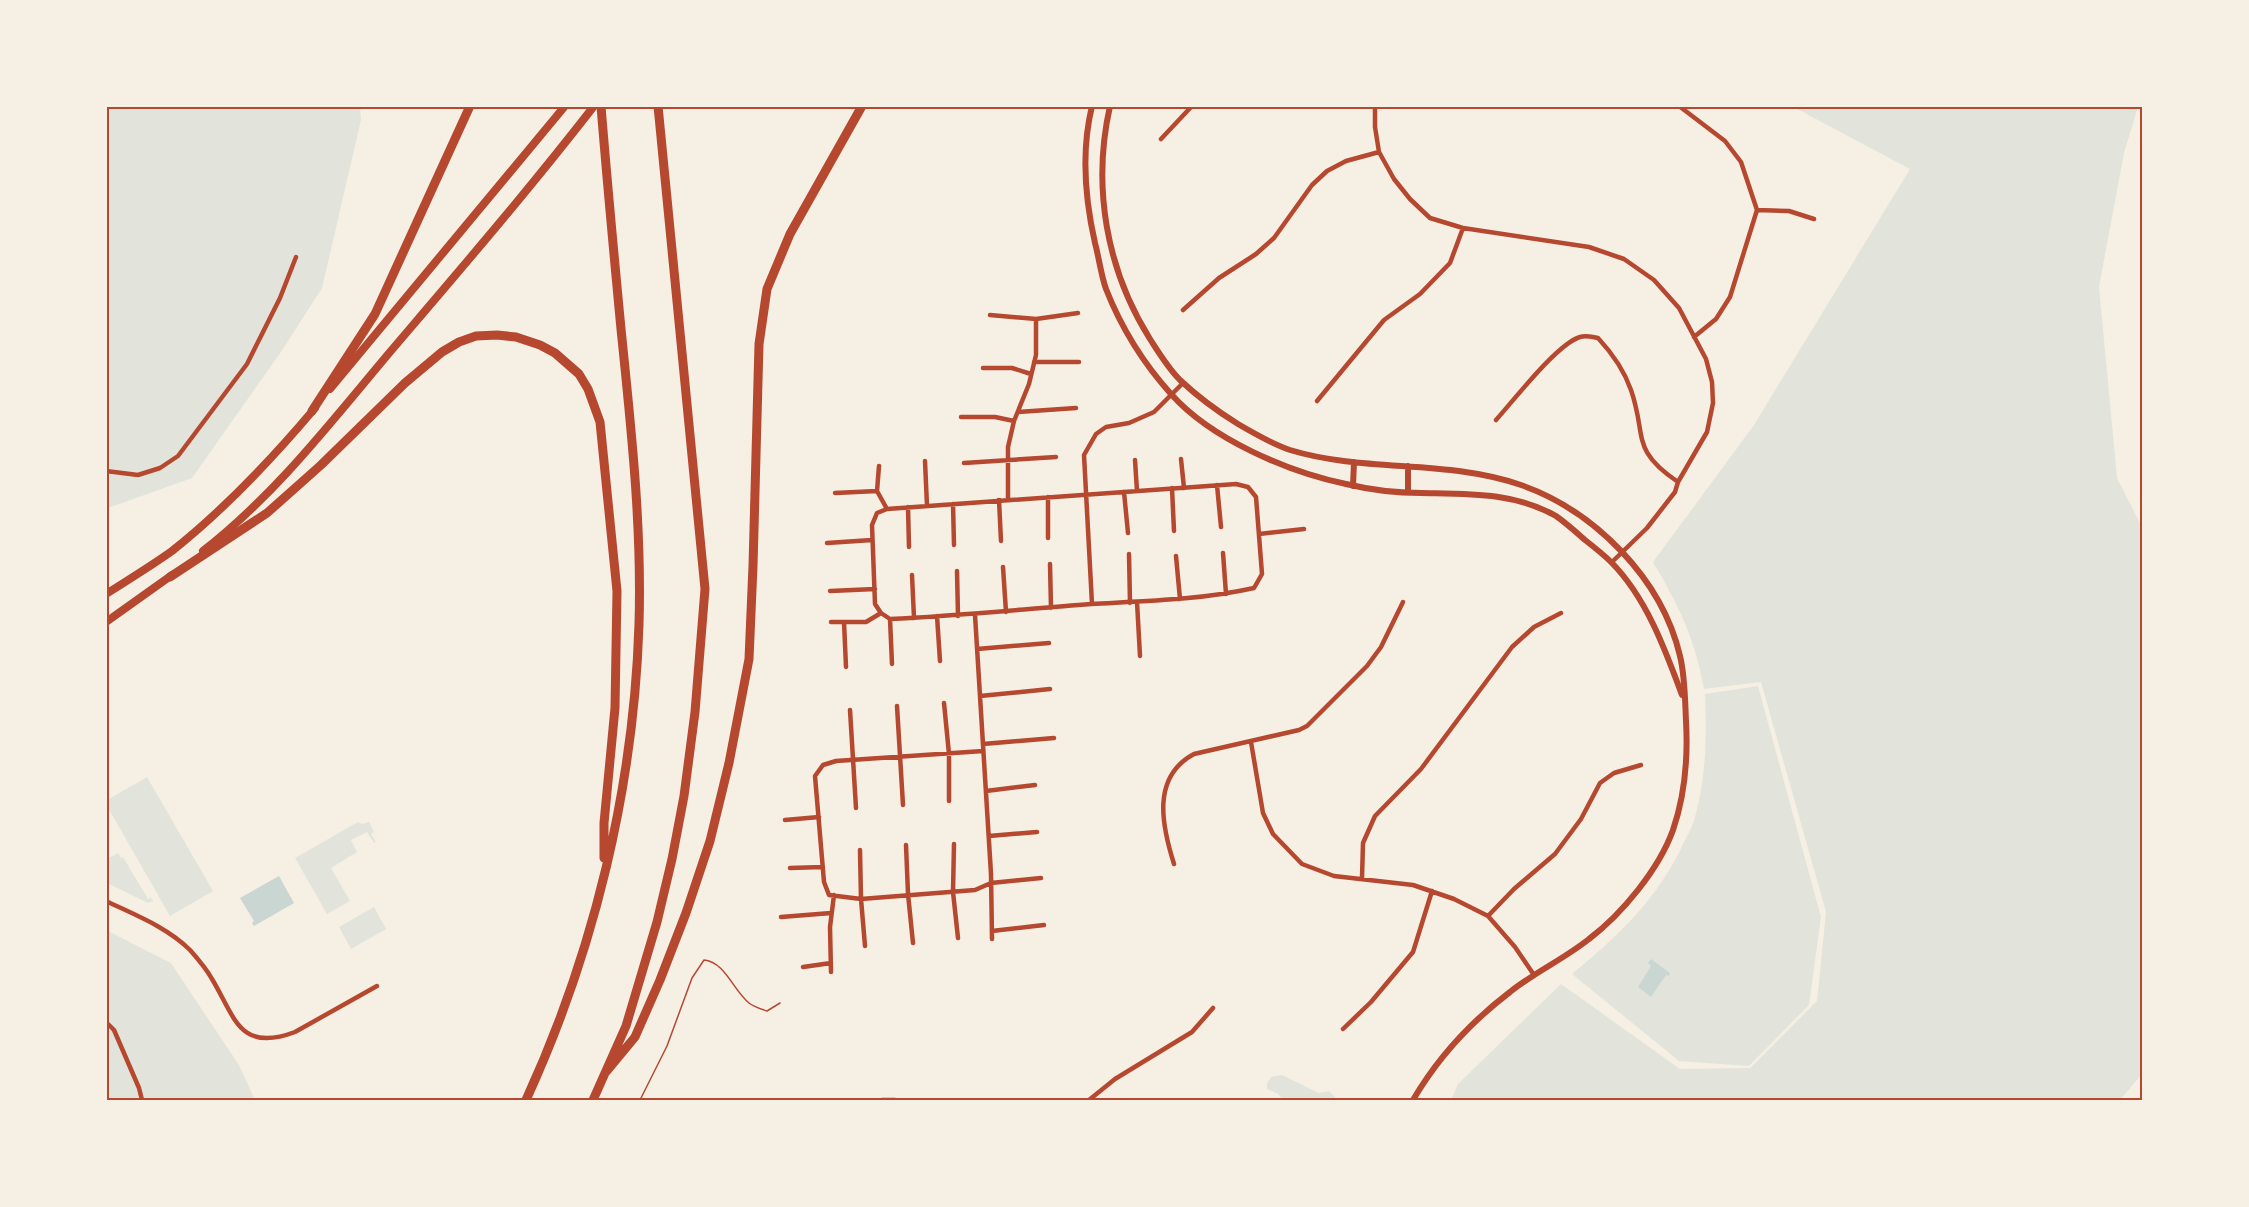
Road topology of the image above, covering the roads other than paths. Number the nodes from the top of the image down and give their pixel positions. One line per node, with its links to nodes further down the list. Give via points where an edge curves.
1 (470, 106): 31 (highway, via 375,314)
2 (565, 106): 31 (main road)
3 (594, 106): 84 (main road, via 540,176 307,452 248,514)
4 (601, 106): 141 (highway, via 630,414 639,623 630,739)
5 (658, 106): 168 (highway, via 705,589 695,712 672,859 626,1026)
6 (862, 106): 168 (highway, via 790,234 767,289 759,344 749,659 729,763 710,841 660,980 635,1036)
7 (1092, 106): 28 (street, via 1085,177 1090,223 1105,287 1136,346)
8 (1110, 106): 27 (street, via 1103,182 1110,245 1133,310 1164,361)
9 (1191, 106): 12 (street)
10 (1375, 106): 13 (street)
11 (1678, 106): 14 (street, via 1725,141 1741,162)
12 (1161, 139)
13 (1380, 152): 16 (street, via 1394,179 1430,218); 18 (street, via 1346,161 1327,171 1312,185 1274,238)
14 (1757, 210): 15 (street, via 1789,211); 22 (street, via 1730,297 1716,319)
15 (1814, 219)
16 (1463, 228): 22 (street, via 1589,247 1624,259 1661,287 1679,308); 29 (street, via 1450,263 1420,294 1384,320)
17 (296, 257): 45 (street, via 247,364 178,456 138,476)
18 (1183, 310)
19 (1078, 313): 21 (street)
20 (990, 315): 21 (street)
21 (1036, 319): 23 (street)
22 (1694, 337): 46 (street, via 1706,359 1713,403 1707,432)
23 (1035, 362): 24 (street); 26 (street)
24 (1079, 362)
25 (983, 368): 26 (street, via 1012,368)
26 (1031, 374): 32 (street)
27 (1183, 382): 28 (street); 41 (street, via 1219,412 1268,441 1290,450)
28 (1172, 395): 48 (street, via 1207,425 1238,444 1287,468); 56 (street, via 1154,412 1129,423 1106,427 1096,435 1084,455)
29 (1317, 400)
30 (1076, 408): 32 (street)
31 (312, 411): 87 (main road, via 240,491 209,519 172,550)
32 (1018, 412): 35 (street)
33 (961, 417): 35 (street)
34 (1496, 420): 46 (street, via 1573,340 1583,336 1598,338 1620,367 1631,391 1641,442 1652,462)
35 (1014, 421): 39 (street)
36 (1056, 457): 39 (street)
37 (1181, 459): 50 (street)
38 (925, 460): 61 (street)
39 (1008, 460): 42 (street); 59 (street)
40 (1136, 460): 52 (street)
41 (1354, 462): 44 (street); 48 (street)
42 (964, 464)
43 (879, 466): 51 (street)
44 (1408, 466): 54 (street); 75 (street, via 1475,473 1538,491 1590,523)
45 (106, 471)
46 (1678, 482): 75 (street, via 1675,492 1647,528)
47 (1217, 485): 50 (street); 64 (street); 68 (street, via 1248,487 1256,497)
48 (1353, 486): 54 (street)
49 (1172, 488): 50 (street); 52 (street); 66 (street)
50 (1184, 488)
51 (877, 491): 55 (street); 63 (street)
52 (1137, 491): 53 (street)
53 (1124, 492): 56 (street); 67 (street)
54 (1408, 492): 79 (street, via 1488,494 1517,501 1555,516)
55 (835, 493)
56 (1085, 493): 57 (street); 93 (street)
57 (1048, 497): 59 (street); 69 (street)
58 (999, 500): 59 (street); 60 (street); 71 (street)
59 (1008, 500)
60 (954, 504): 61 (street); 73 (street)
61 (927, 506): 62 (street)
62 (908, 507): 63 (street); 74 (street)
63 (887, 509): 70 (street, via 877,513)
64 (1221, 527)
65 (1304, 529): 68 (street)
66 (1174, 531)
67 (1128, 532)
68 (1259, 534): 88 (street, via 1262,574 1254,588)
69 (1048, 538)
70 (872, 540): 72 (street); 85 (street)
71 (1001, 541)
72 (827, 543)
73 (954, 545)
74 (909, 547)
75 (1622, 552): 79 (street); 115 (street, via 1654,595 1673,633 1681,658)
76 (1222, 553): 88 (street)
77 (1129, 554): 92 (street)
78 (1176, 556): 89 (street)
79 (1612, 562): 115 (street, via 1654,625)
80 (1050, 564): 94 (street)
81 (1003, 567): 95 (street)
82 (957, 571): 100 (street)
83 (912, 575): 101 (street)
84 (170, 577): 103 (main road); 141 (highway, via 267,513 405,383 459,342 476,336 516,337 555,353 579,374 600,422 616,591 615,708 603,836)
85 (875, 589): 86 (street); 96 (street, via 875,604)
86 (830, 591)
87 (106, 594)
88 (1226, 594): 89 (street)
89 (1180, 599): 90 (street)
90 (1137, 602): 92 (street); 108 (street)
91 (1403, 602): 119 (street, via 1381,647 1319,717 1299,730)
92 (1130, 603): 93 (street)
93 (1092, 604): 94 (street)
94 (1051, 608): 95 (street)
95 (1006, 612): 98 (street)
96 (881, 613): 102 (street); 105 (street, via 866,622)
97 (1561, 613): 143 (street, via 1533,627 1512,647 1421,769 1375,816 1363,843)
98 (975, 615): 100 (street); 107 (street)
99 (937, 616): 100 (street); 101 (street); 109 (street)
100 (958, 616)
101 (914, 618): 102 (street)
102 (890, 619): 110 (street)
103 (106, 622)
104 (831, 622): 105 (street)
105 (844, 622): 111 (street)
106 (1049, 643): 107 (street)
107 (977, 649): 113 (street)
108 (1140, 656)
109 (940, 662)
110 (892, 664)
111 (846, 667)
112 (1050, 689): 113 (street)
113 (980, 696): 120 (street)
114 (944, 703): 122 (street)
115 (1685, 704): 163 (street, via 1683,792 1660,859 1626,903 1590,939)
116 (897, 706): 123 (street)
117 (850, 710): 124 (street)
118 (1054, 738): 120 (street)
119 (1251, 742): 138 (street, via 1194,754 1175,770 1162,809); 143 (street, via 1263,813 1273,834 1302,864 1334,876)
120 (983, 744): 121 (street)
121 (983, 751): 122 (street); 127 (street)
122 (950, 754): 123 (street); 128 (street)
123 (900, 757): 124 (street); 129 (street)
124 (853, 760): 130 (street); 131 (street, via 824,765 815,776)
125 (1641, 765): 152 (street, via 1614,773 1600,783 1581,819 1555,854)
126 (1035, 785): 127 (street)
127 (986, 791): 134 (street)
128 (950, 801)
129 (903, 805)
130 (856, 808)
131 (819, 817): 132 (street); 139 (street)
132 (785, 820)
133 (1037, 832): 134 (street)
134 (988, 836): 144 (street)
135 (954, 844): 146 (street)
136 (906, 845): 147 (street)
137 (860, 850): 149 (street)
138 (1174, 864)
139 (823, 867): 140 (street); 148 (street)
140 (790, 868)
141 (604, 872): 170 (highway, via 577,972)
142 (1041, 878): 144 (street)
143 (1362, 878): 145 (street)
144 (991, 884): 146 (street); 155 (street)
145 (1432, 891): 152 (street); 167 (street, via 1413,952)
146 (953, 892): 147 (street); 156 (street)
147 (908, 894): 149 (street); 158 (street)
148 (831, 895): 149 (street); 151 (street)
149 (861, 899): 159 (street)
150 (106, 901): 164 (street, via 170,934 188,949 213,980 232,1019 242,1030 262,1039 295,1032)
151 (831, 913): 153 (street); 160 (street)
152 (1488, 916): 163 (street)
153 (781, 917)
154 (1044, 925): 155 (street)
155 (992, 931): 157 (street)
156 (958, 938)
157 (993, 939)
158 (914, 943)
159 (865, 946)
160 (831, 963): 161 (street); 162 (street)
161 (802, 967)
162 (831, 972)
163 (1533, 975): 175 (street, via 1506,994 1458,1039)
164 (376, 986)
165 (1213, 1008): 174 (street, via 1192,1032 1115,1079)
166 (106, 1023): 169 (street, via 114,1029)
167 (1343, 1029)
168 (606, 1072): 171 (highway)
169 (142, 1101)
170 (526, 1101)
171 (593, 1101)
172 (882, 1101): 173 (street)
173 (895, 1101)
174 (1089, 1101)
175 (1413, 1101)

